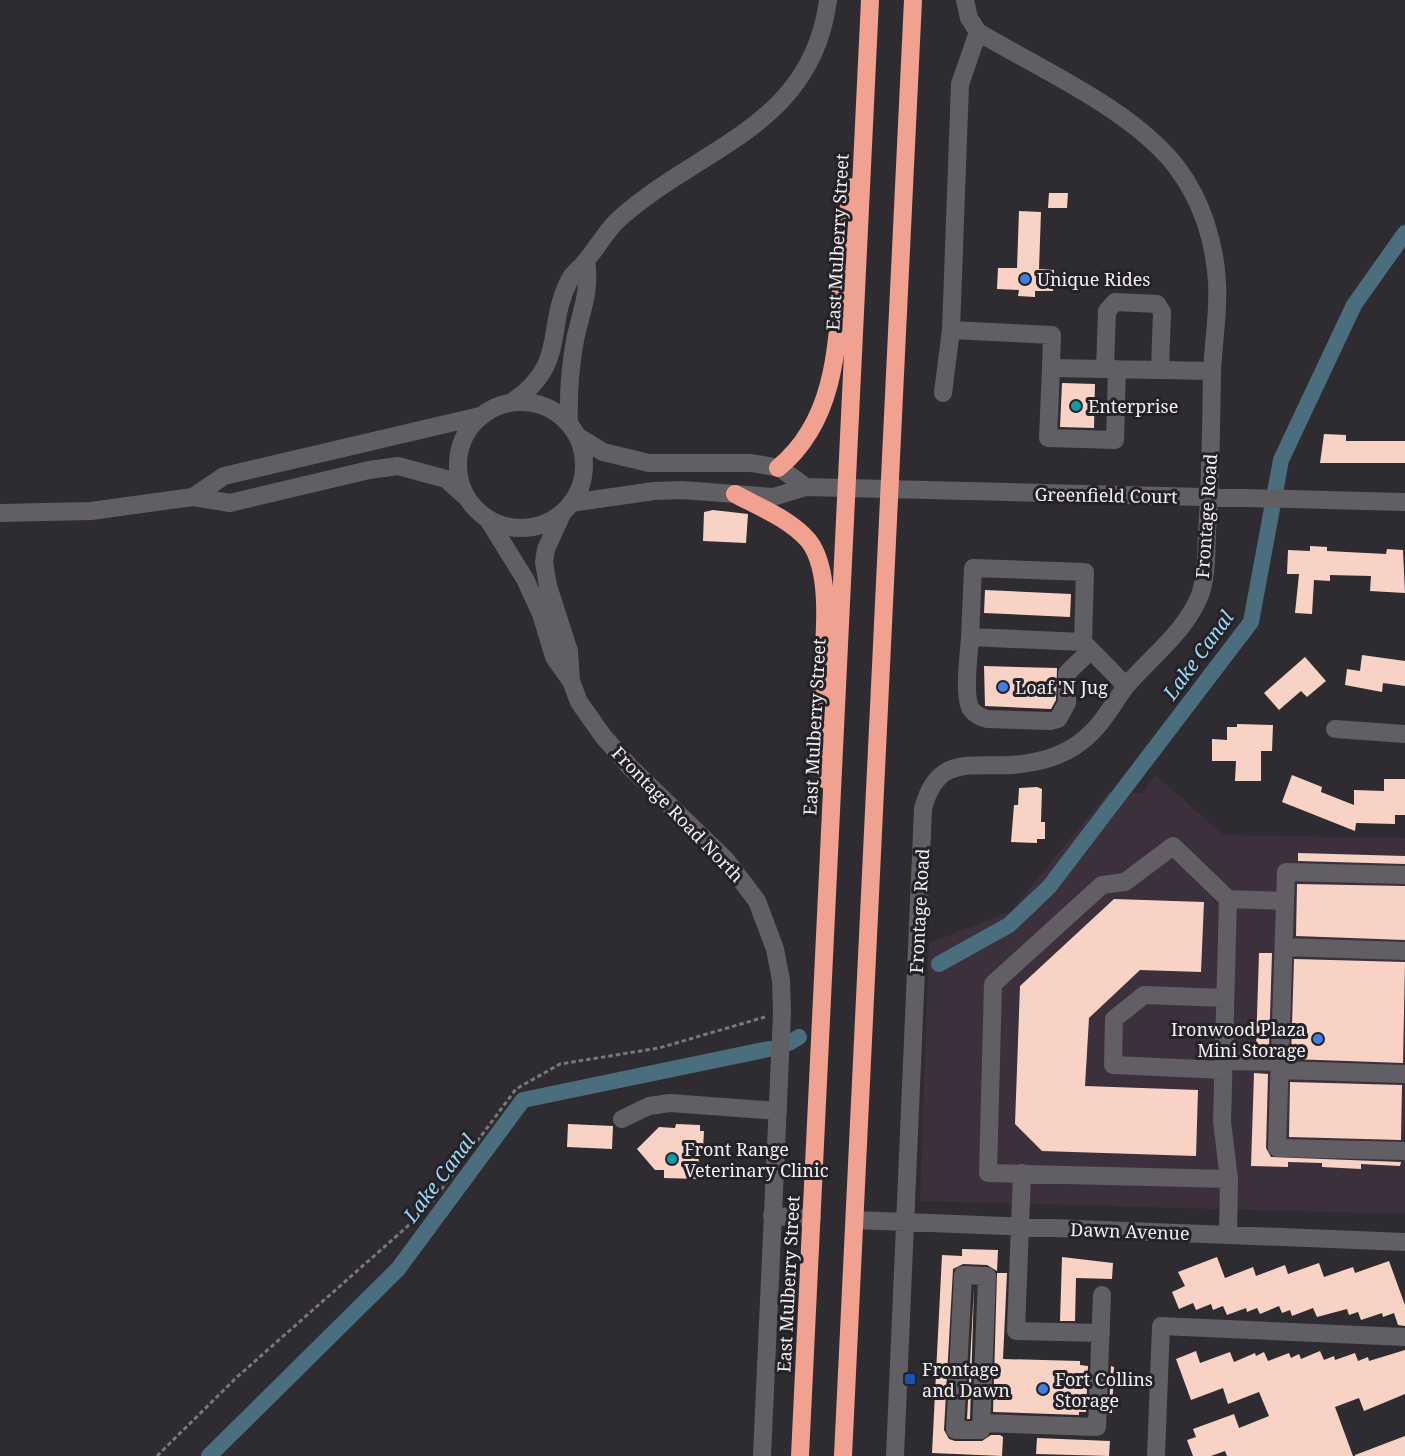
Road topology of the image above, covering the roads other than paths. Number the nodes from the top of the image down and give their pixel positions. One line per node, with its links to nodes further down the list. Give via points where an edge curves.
1 (828, 0): 7 (street, via 825,29 793,89 743,135 618,219)
2 (870, 0): 6 (highway, East Mulberry Street)
3 (913, 0): 20 (highway)
4 (964, 0): 5 (street)
5 (978, 32): 8 (street, via 960,84); 12 (street, Frontage Road, via 1121,115 1153,140 1179,169 1197,200 1211,243 1217,283)
6 (863, 151): 17 (highway, via 845,216 839,327 829,380 809,433 796,453); 19 (highway, East Mulberry Street)
7 (586, 261): 14 (street, via 571,277 545,371 528,392); 16 (street, via 590,282 567,392)
8 (951, 330): 9 (street, via 1052,335); 13 (street)
9 (1051, 368): 10 (street); 10 (street, via 1048,438 1115,440)
10 (1111, 369): 11 (street); 11 (street, via 1107,311 1115,302 1157,304 1162,312)
11 (1160, 370): 12 (street)
12 (1212, 372): 24 (street, Frontage Road)
13 (943, 393)
14 (512, 402): 15 (street); 16 (street, via 547,407)
15 (480, 416): 22 (street, via 461,444 457,462); 23 (street, via 224,476)
16 (573, 430): 17 (street, via 603,452 649,463 751,462); 26 (street, via 582,450 583,471 578,491)
17 (778, 468): 18 (street)
18 (806, 487): 19 (street, Greenfield Court); 21 (street, via 773,497)
19 (846, 488): 20 (street, Greenfield Court); 35 (highway, East Mulberry Street)
20 (889, 489): 24 (street, Greenfield Court); 52 (highway)
21 (735, 494): 26 (street, via 654,491); 35 (highway, via 793,526 819,558 824,596 819,740)
22 (465, 496): 23 (street, via 446,479 398,466 230,503); 28 (street)
23 (193, 497): 27 (street, via 91,511)
24 (1210, 498): 25 (street, Greenfield Court); 32 (street, Frontage Road, via 1204,580 1199,597 1184,622)
25 (1405, 502)
26 (566, 508): 28 (street, via 550,522 523,529); 31 (street, via 546,549 544,562 569,651)
27 (0, 513)
28 (489, 521): 31 (street, via 525,579 554,657)
29 (970, 637): 30 (street); 30 (street, via 970,708 987,719 1058,719 1067,703 1067,673); 30 (street, via 973,568 1084,572)
30 (1087, 646): 32 (street)
31 (571, 681): 45 (street, Frontage Road North, via 579,702 603,736 743,880 764,918 781,980)
32 (1126, 686): 53 (street, Frontage Road, via 1093,732 1067,752 1020,765 960,766 947,770 928,790)
33 (1335, 729): 34 (street)
34 (1405, 734)
35 (832, 811): 51 (highway, East Mulberry Street)
36 (1405, 875): 38 (street, via 1286,872)
37 (1228, 899): 38 (street); 41 (street); 48 (street, via 1173,846 1125,882 1102,885 993,984 988,1173)
38 (1286, 901): 39 (street)
39 (1284, 947): 40 (street); 43 (street)
40 (1405, 951)
41 (1225, 998): 42 (street); 42 (street, via 1144,995 1114,1019 1113,1065)
42 (1224, 1065): 43 (street); 49 (street, via 1222,1122)
43 (1280, 1066): 44 (street); 47 (street, via 1277,1148)
44 (1405, 1074)
45 (778, 1111): 46 (street, via 670,1103 649,1106); 50 (street, Frontage Road North)
46 (622, 1119)
47 (1405, 1151)
48 (1022, 1173): 49 (street); 54 (street)
49 (1229, 1179): 55 (street)
50 (772, 1216): 51 (street); 61 (street, Frontage Road North)
51 (812, 1218): 62 (highway, East Mulberry Street)
52 (855, 1220): 53 (street, Dawn Avenue); 63 (highway)
53 (904, 1222): 54 (street, Dawn Avenue); 64 (street, Frontage Road)
54 (1021, 1226): 55 (street, Dawn Avenue); 58 (street, via 1016,1331)
55 (1228, 1235): 56 (street, Dawn Avenue)
56 (1405, 1242)
57 (1102, 1295): 58 (street)
58 (1101, 1333): 60 (street, via 1097,1427)
59 (1405, 1337): 65 (street, via 1161,1326)
60 (982, 1423): 60 (street, via 981,1430 955,1430 963,1275 987,1276)
61 (762, 1456)
62 (800, 1456)
63 (843, 1456)
64 (895, 1456)
65 (1156, 1456)

